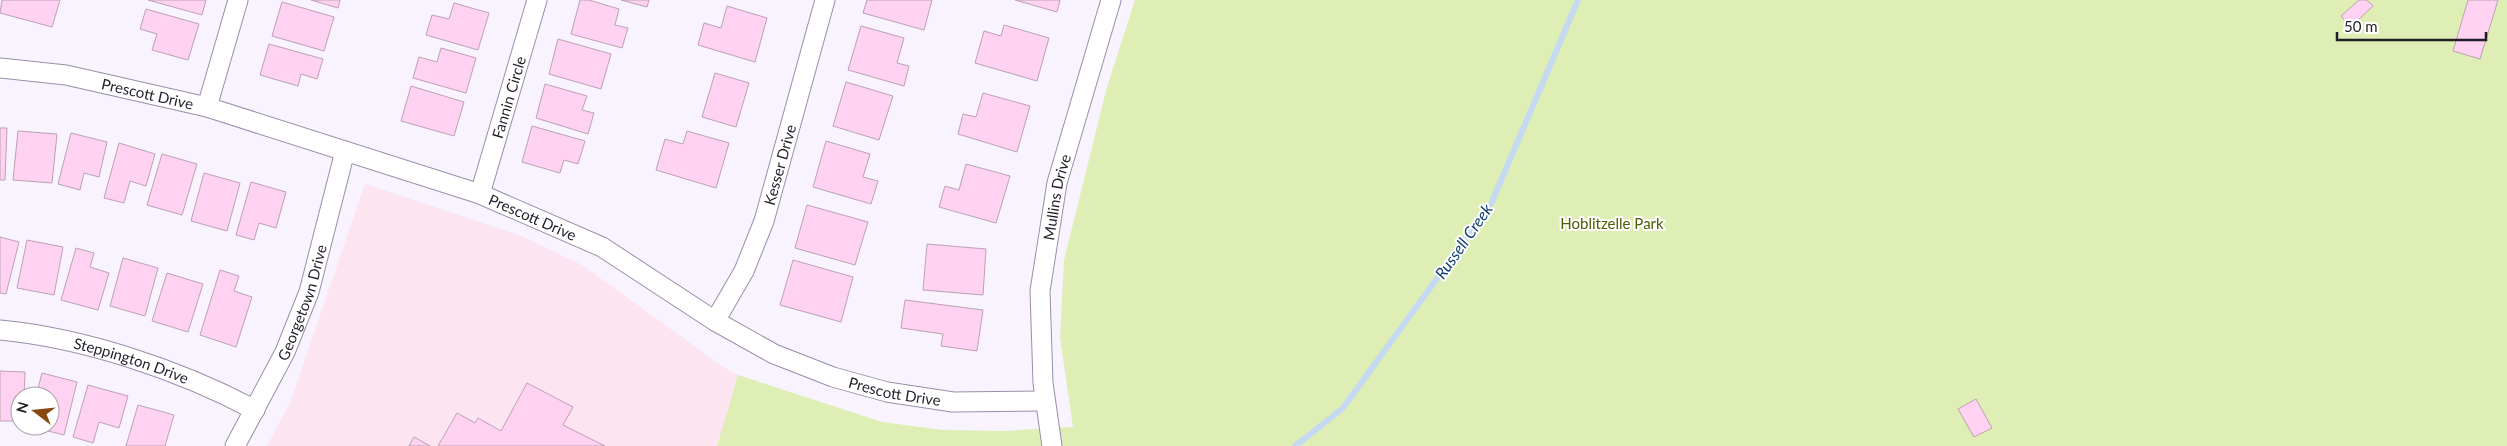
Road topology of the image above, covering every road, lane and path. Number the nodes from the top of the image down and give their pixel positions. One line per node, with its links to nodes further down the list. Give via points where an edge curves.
1 (238, 0): 6 (street)
2 (537, 0): 8 (street, Fannin Circle)
3 (825, 0): 9 (street, Kesser Drive, via 764,221 744,271)
4 (1111, 0): 11 (street, Mullins Drive, via 1057,184 1052,213 1040,291)
5 (0, 68): 6 (street, Prescott Drive, via 66,75)
6 (208, 107): 7 (street, Prescott Drive)
7 (345, 151): 8 (street, Prescott Drive); 12 (street, Georgetown Drive, via 308,292 285,352)
8 (480, 194): 9 (street, Prescott Drive, via 602,247)
9 (715, 321): 11 (street, Prescott Drive, via 774,354 834,377 887,392 953,402)
10 (0, 330): 12 (street, Steppington Drive, via 82,344 189,378)
11 (1044, 401): 14 (street, Mullins Drive)
12 (255, 410): 13 (street, Georgetown Drive)
13 (235, 446)
14 (1052, 446)

